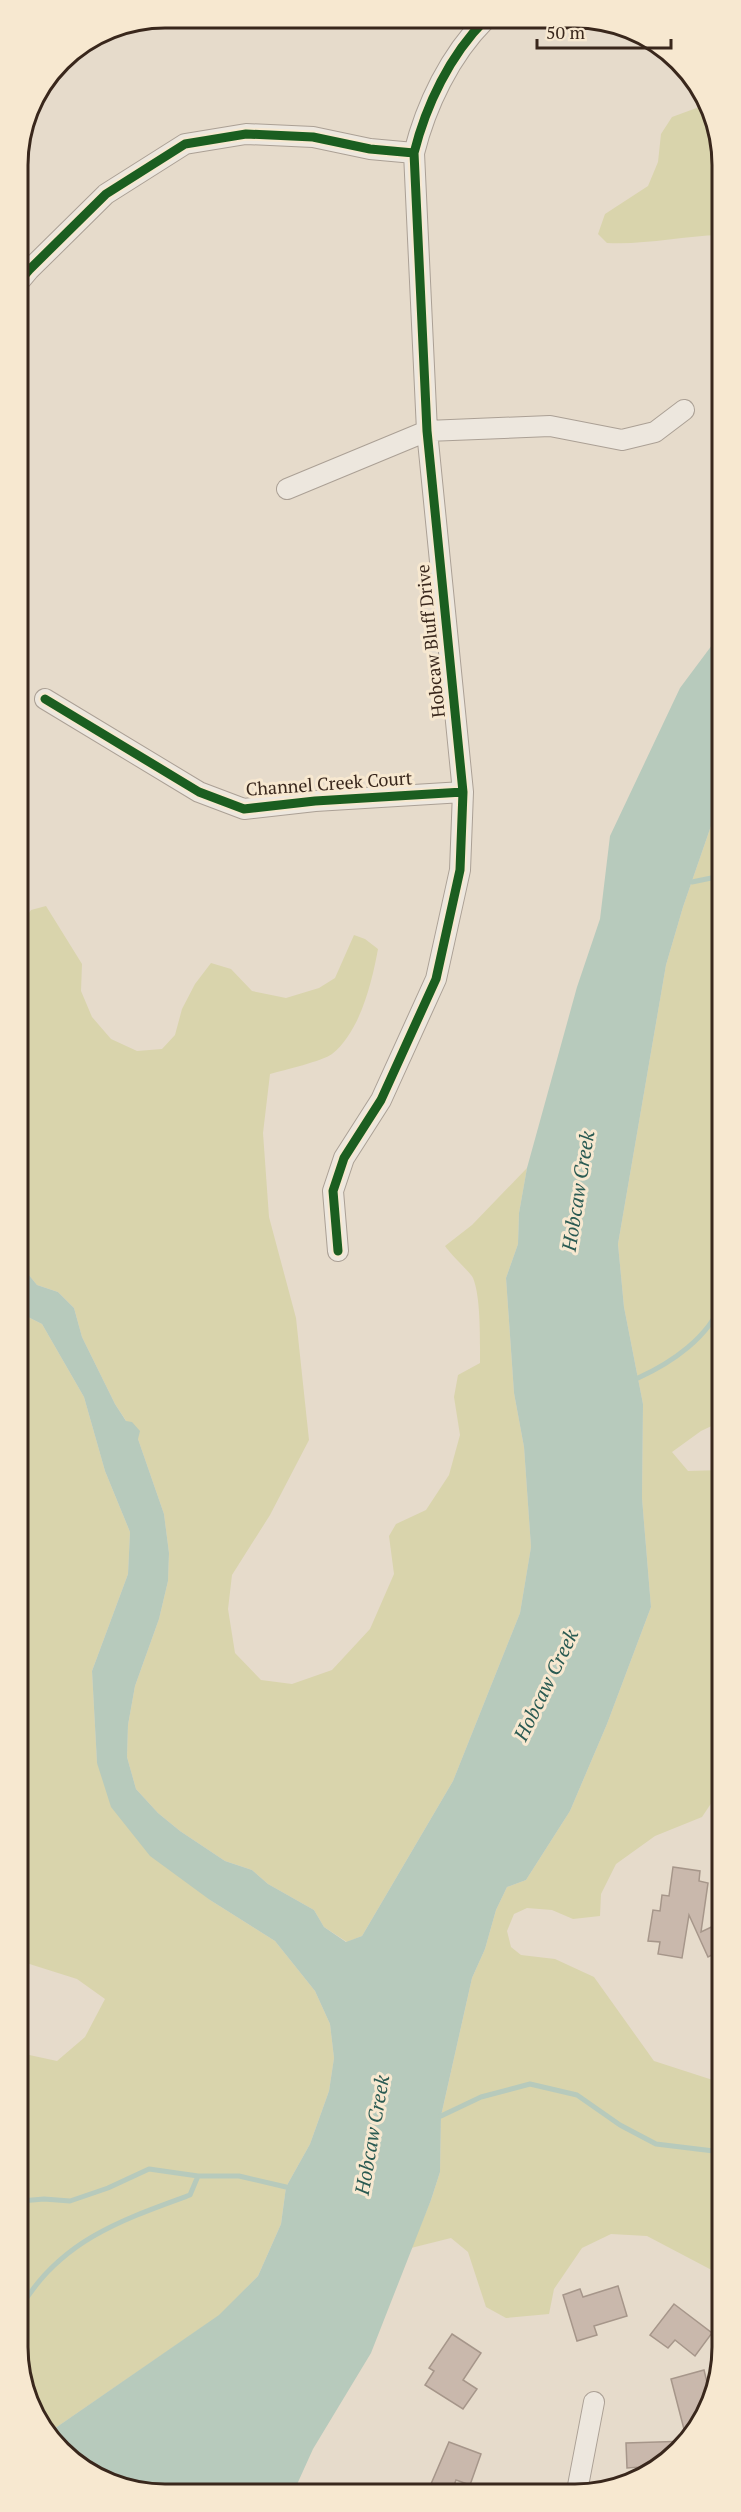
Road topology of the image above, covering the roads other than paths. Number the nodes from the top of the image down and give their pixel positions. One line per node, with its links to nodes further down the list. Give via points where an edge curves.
1 (477, 28): 2 (street, Hobcaw Bluff Drive, via 440,85 421,124)
2 (414, 153): 3 (street, via 313,137 246,134 185,144 106,194); 5 (street, Hobcaw Bluff Drive)
3 (29, 270)
4 (684, 410): 5 (street, via 655,432 622,440 550,426)
5 (427, 431): 6 (street); 8 (street, Hobcaw Bluff Drive)
6 (287, 489)
7 (45, 699): 8 (street, Channel Creek Court, via 199,792 244,809)
8 (463, 792): 9 (street, Hobcaw Bluff Drive, via 460,870 436,979 381,1100 344,1158 333,1191)
9 (338, 1251)
10 (594, 2402): 11 (street)
11 (578, 2484)

